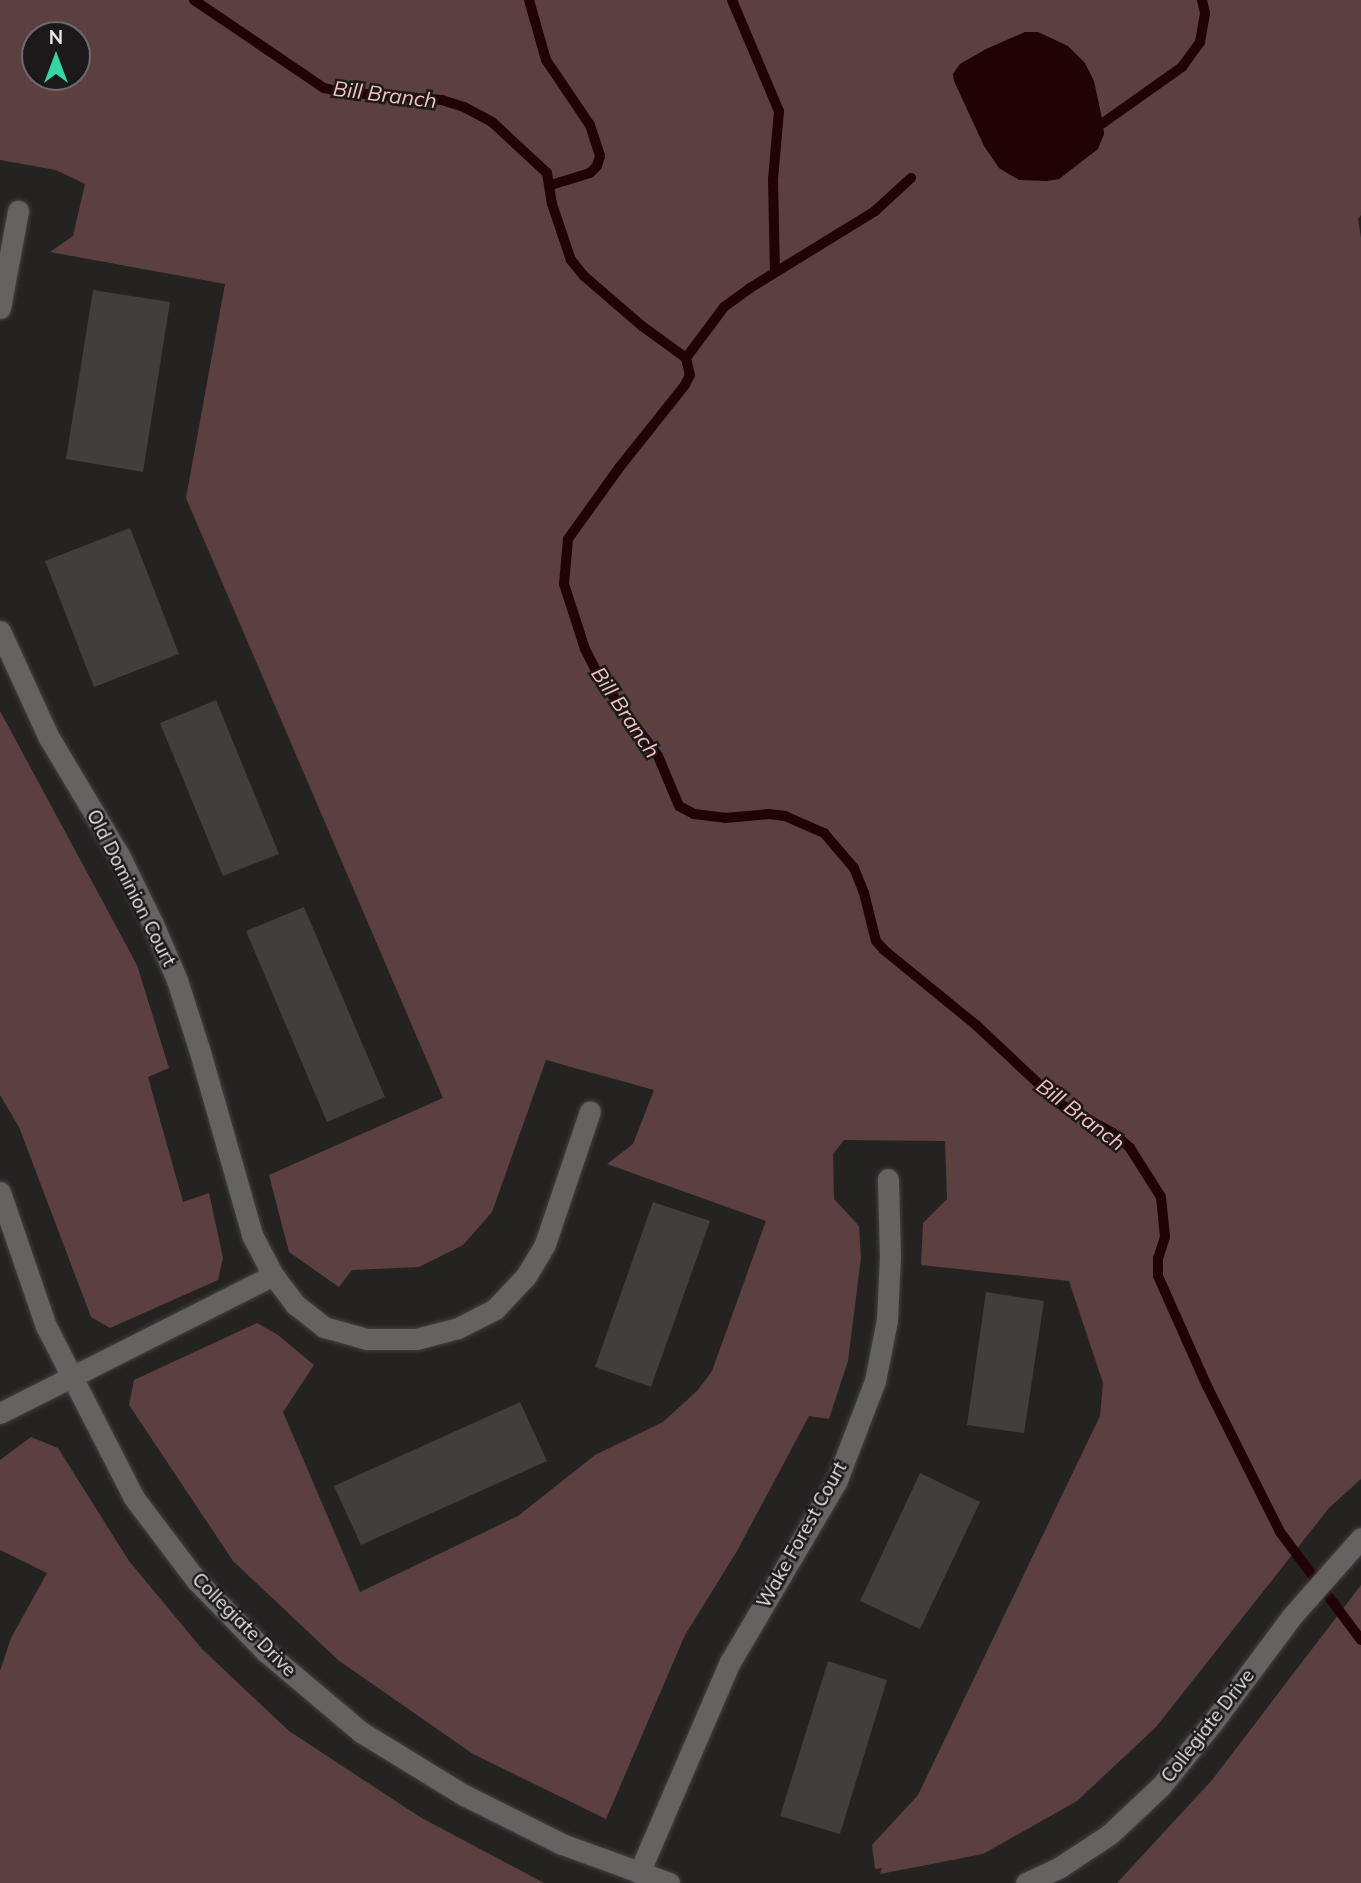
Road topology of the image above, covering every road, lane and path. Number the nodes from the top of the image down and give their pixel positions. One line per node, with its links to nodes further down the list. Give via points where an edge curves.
1 (18, 211): 2 (street)
2 (0, 308)
3 (0, 631): 7 (street, Old Dominion Court, via 48,736 119,855 172,968 252,1236)
4 (590, 1111): 7 (street, Old Dominion Court, via 545,1244 526,1276 495,1309 458,1328 416,1339 368,1339 324,1327 296,1305)
5 (888, 1179): 11 (street, Wake Forest Court, via 887,1320 875,1381 837,1480 730,1662)
6 (0, 1192): 8 (street, Collegiate Drive, via 46,1326)
7 (273, 1275): 8 (street)
8 (71, 1380): 9 (street); 11 (street, Collegiate Drive, via 134,1498 196,1580 265,1651 361,1732 464,1795 562,1844)
9 (0, 1413)
10 (1361, 1538): 13 (street, Collegiate Drive, via 1292,1616 1161,1786 1110,1834)
11 (639, 1872): 12 (street, Collegiate Drive)
12 (670, 1883)
13 (1026, 1883)

